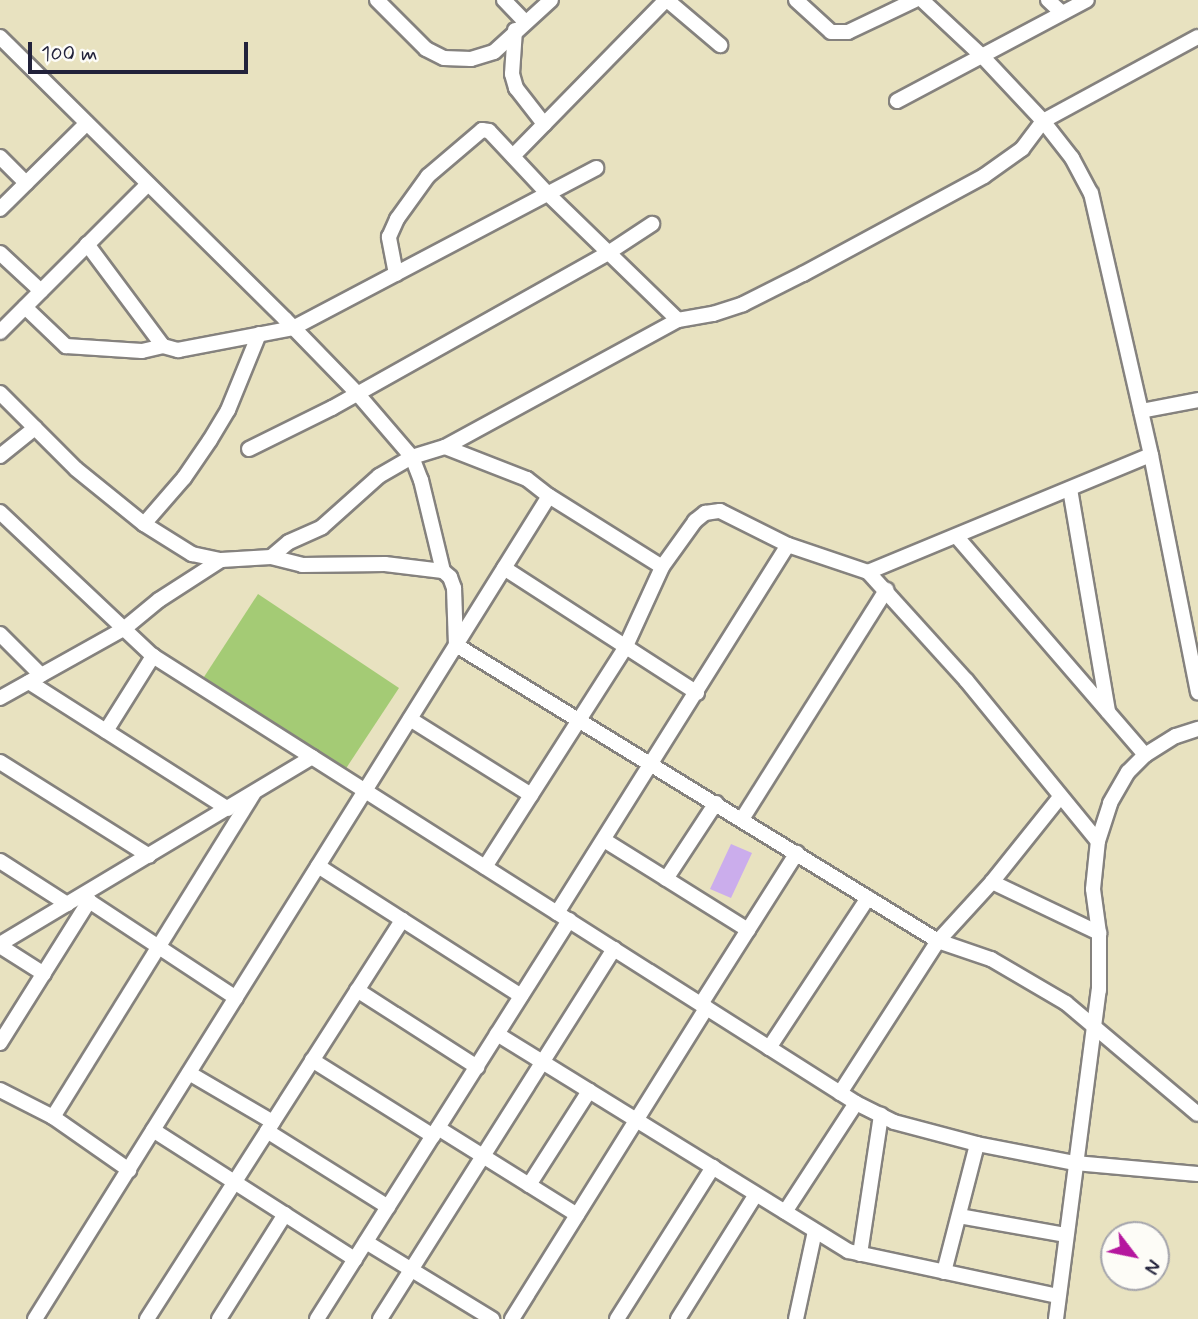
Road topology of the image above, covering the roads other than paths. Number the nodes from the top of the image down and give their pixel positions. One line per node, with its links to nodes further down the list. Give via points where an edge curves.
1 (377, 0): 11 (street, via 426,49 444,58 471,59 494,52)
2 (504, 0): 11 (street)
3 (551, 0): 11 (street)
4 (667, 0): 14 (street); 19 (street)
5 (796, 0): 6 (street, via 831,32 848,32)
6 (915, 0)
7 (922, 0): 15 (street)
8 (1048, 0): 10 (street)
9 (1087, 0): 10 (street)
10 (1062, 13): 15 (street)
11 (520, 25): 19 (street, via 512,74 516,88)
12 (0, 37): 18 (street)
13 (1198, 37): 17 (street)
14 (720, 45)
15 (983, 57): 16 (street); 17 (street)
16 (897, 101)
17 (1043, 121): 34 (street, via 1022,149 984,176 743,303); 42 (street, via 1072,158 1091,193)
18 (87, 123): 23 (street); 24 (street)
19 (544, 124): 20 (street)
20 (513, 156): 25 (street); 31 (street, via 489,131 482,130 428,176 388,237)
21 (0, 157): 23 (street)
22 (596, 167): 25 (street)
23 (26, 183): 26 (street)
24 (148, 184): 28 (street); 35 (street)
25 (548, 194): 30 (street); 31 (street)
26 (0, 209)
27 (652, 224): 30 (street)
28 (87, 244): 32 (street); 38 (street)
29 (0, 253): 32 (street)
30 (608, 253): 34 (street); 39 (street)
31 (396, 274): 35 (street)
32 (41, 291): 33 (street)
33 (25, 307): 36 (street); 38 (street, via 66,345 142,351)
34 (678, 320): 44 (street)
35 (293, 328): 37 (street); 39 (street)
36 (0, 332)
37 (259, 334): 38 (street, via 178,350); 52 (street, via 222,420 184,478)
38 (163, 346)
39 (356, 392): 45 (street); 48 (street)
40 (0, 393): 43 (street)
41 (1198, 400): 42 (street)
42 (1141, 411): 46 (street)
43 (35, 428): 47 (street); 52 (street, via 76,469)
44 (445, 447): 48 (street); 50 (street, via 513,471)
45 (249, 449)
46 (1151, 455): 49 (street); 63 (street)
47 (0, 456)
48 (412, 457): 55 (street, via 379,476 322,527 289,542); 59 (street)
49 (1070, 489): 53 (street); 72 (street)
50 (549, 496): 57 (street); 58 (street)
51 (0, 512): 62 (street)
52 (144, 524): 56 (street, via 192,554)
53 (957, 537): 60 (street); 72 (street)
54 (788, 545): 57 (street, via 720,511 705,513); 60 (street); 70 (street)
55 (271, 557): 56 (street); 59 (street, via 302,565 385,564)
56 (221, 559): 62 (street)
57 (662, 567): 66 (street)
58 (504, 568): 65 (street); 66 (street)
59 (443, 571): 65 (street, via 454,588)
60 (868, 572): 61 (street)
61 (886, 590): 84 (street); 87 (street)
62 (125, 628): 67 (street); 68 (street)
63 (1192, 629): 69 (street)
64 (0, 634): 68 (street)
65 (456, 645): 73 (street); 74 (street)
66 (625, 648): 70 (street); 74 (street)
67 (153, 656): 76 (street); 78 (street)
68 (35, 679): 71 (street); 76 (street)
69 (1198, 692)
70 (697, 693): 80 (street)
71 (0, 698)
72 (1108, 713): 77 (street)
73 (410, 719): 81 (street); 83 (street)
74 (579, 719): 80 (street); 83 (street)
75 (1198, 729): 77 (street)
76 (106, 731): 86 (street)
77 (1144, 755): 89 (street, via 1119,785)
78 (312, 757): 81 (street); 82 (street)
79 (0, 762): 91 (street)
80 (652, 764): 85 (street); 88 (street)
81 (365, 790): 93 (street); 94 (street)
82 (253, 794): 86 (street); 106 (street)
83 (530, 795): 94 (street)
84 (1060, 797): 89 (street); 96 (street)
85 (716, 803): 87 (street); 95 (street)
86 (229, 809): 91 (street)
87 (742, 819): 90 (street)
88 (604, 840): 95 (street); 100 (street)
89 (1098, 841): 103 (street, via 1093,889)
90 (797, 853): 98 (street); 102 (street)
91 (149, 856): 97 (street)
92 (0, 861): 99 (street)
93 (318, 866): 101 (street); 111 (street)
94 (485, 867): 100 (street)
95 (666, 879): 102 (street)
96 (992, 882): 103 (street); 104 (street)
97 (87, 898): 99 (street); 106 (street); 108 (street)
98 (868, 898): 104 (street); 116 (street)
99 (67, 904): 105 (street)
100 (563, 917): 107 (street); 110 (street)
101 (402, 920): 109 (street); 110 (street)
102 (748, 930): 112 (street)
103 (1099, 933): 113 (street)
104 (939, 941): 113 (street, via 991,959 1066,1003); 123 (street)
105 (0, 945): 108 (street)
106 (158, 947): 111 (street); 127 (street)
107 (614, 948): 112 (street); 118 (street)
108 (44, 974): 115 (street)
109 (357, 990): 117 (street); 119 (street)
110 (521, 996): 114 (street)
111 (236, 998): 120 (street)
112 (704, 1006): 116 (street); 128 (street)
113 (1095, 1029): 125 (street); 134 (street)
114 (497, 1034): 118 (street); 119 (street)
115 (0, 1043)
116 (769, 1048): 123 (street)
117 (312, 1060): 129 (street); 131 (street)
118 (542, 1062): 122 (street); 133 (street)
119 (477, 1067): 131 (street)
120 (189, 1073): 129 (street); 130 (street)
121 (0, 1090): 127 (street)
122 (589, 1091): 128 (street); 139 (street)
123 (840, 1093): 124 (street)
124 (856, 1103): 126 (street); 142 (street)
125 (1198, 1114)
126 (881, 1115): 132 (street); 149 (street)
127 (53, 1117): 136 (street)
128 (636, 1120): 135 (street); 144 (street)
129 (270, 1126): 138 (street); 141 (street)
130 (153, 1130): 136 (street); 138 (street)
131 (435, 1132): 133 (street); 141 (street)
132 (977, 1144): 134 (street); 145 (street)
133 (482, 1156): 139 (street); 151 (street)
134 (1075, 1163): 137 (street); 147 (street)
135 (713, 1167): 140 (street); 161 (street)
136 (128, 1170): 154 (street)
137 (1198, 1174)
138 (234, 1182): 143 (street); 155 (street)
139 (529, 1185): 144 (street)
140 (756, 1194): 142 (street); 162 (street)
141 (388, 1207): 148 (street)
142 (785, 1212): 146 (street)
143 (285, 1214): 150 (street); 156 (street)
144 (577, 1215): 160 (street)
145 (959, 1216): 147 (street); 152 (street)
146 (815, 1231): 149 (street); 163 (street)
147 (1066, 1235): 153 (street)
148 (366, 1242): 150 (street); 151 (street)
149 (860, 1254): 152 (street)
150 (355, 1259): 157 (street)
151 (411, 1269): 158 (street); 159 (street)
152 (944, 1272): 153 (street)
153 (1058, 1296): 164 (street)
154 (35, 1319)
155 (146, 1319)
156 (219, 1319)
157 (317, 1319)
158 (380, 1319)
159 (492, 1319)
160 (512, 1319)
161 (617, 1319)
162 (678, 1319)
163 (796, 1319)
164 (1056, 1319)

